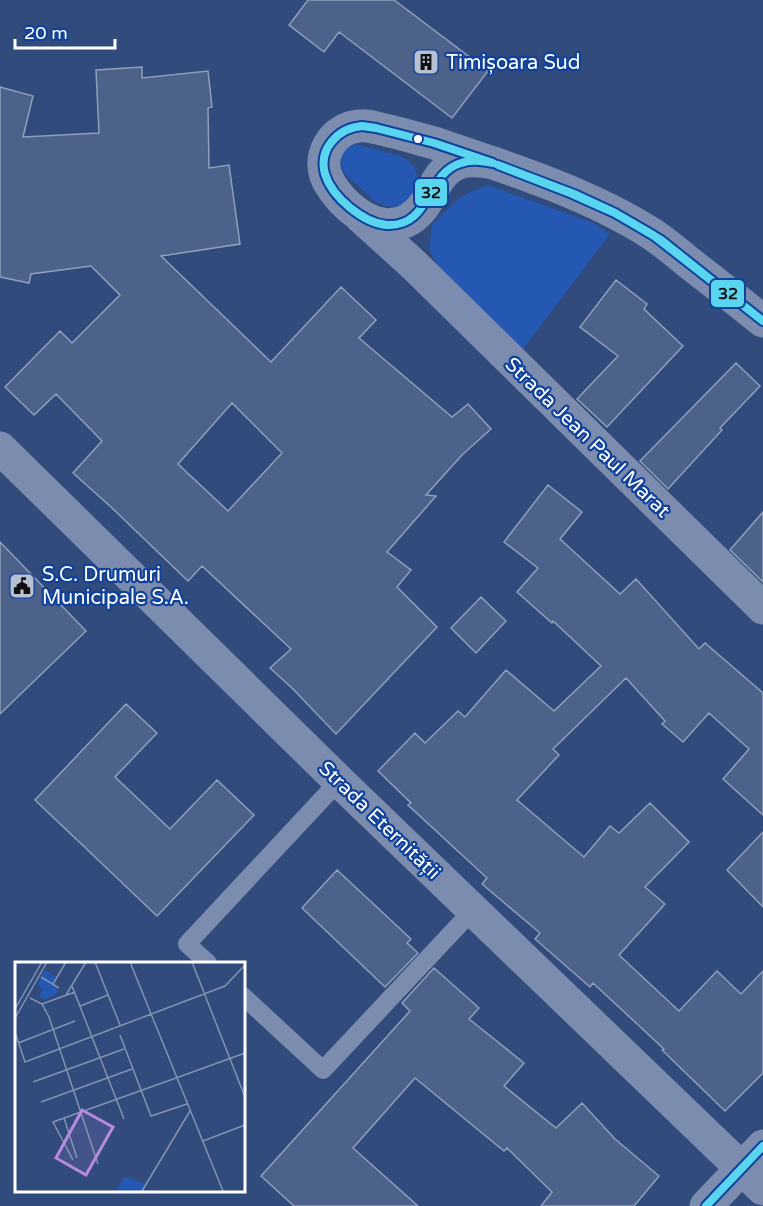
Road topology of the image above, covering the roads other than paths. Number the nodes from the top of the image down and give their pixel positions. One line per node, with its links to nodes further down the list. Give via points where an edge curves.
1 (406, 134): 2 (street); 3 (street, via 429,157 434,176); 4 (street, via 364,125 343,131 329,145 324,157 328,181)
2 (494, 163): 3 (street, via 475,160 447,169); 6 (street, via 579,196 644,229)
3 (427, 199): 4 (street, via 408,219 394,224 378,224); 5 (street, via 408,231 407,253)
4 (358, 215): 5 (street, Strada Jean Paul Marat)
5 (414, 265): 8 (street, Strada Jean Paul Marat)
6 (763, 321)
7 (0, 448): 9 (street, Strada Eternității)
8 (763, 608)
9 (339, 781): 10 (street, Strada Eternității); 11 (lane, via 187,944)
10 (473, 910): 12 (lane, via 323,1070); 13 (street, Strada Eternității)
11 (207, 962)
12 (244, 997)
13 (756, 1168): 14 (street)
14 (706, 1206)

